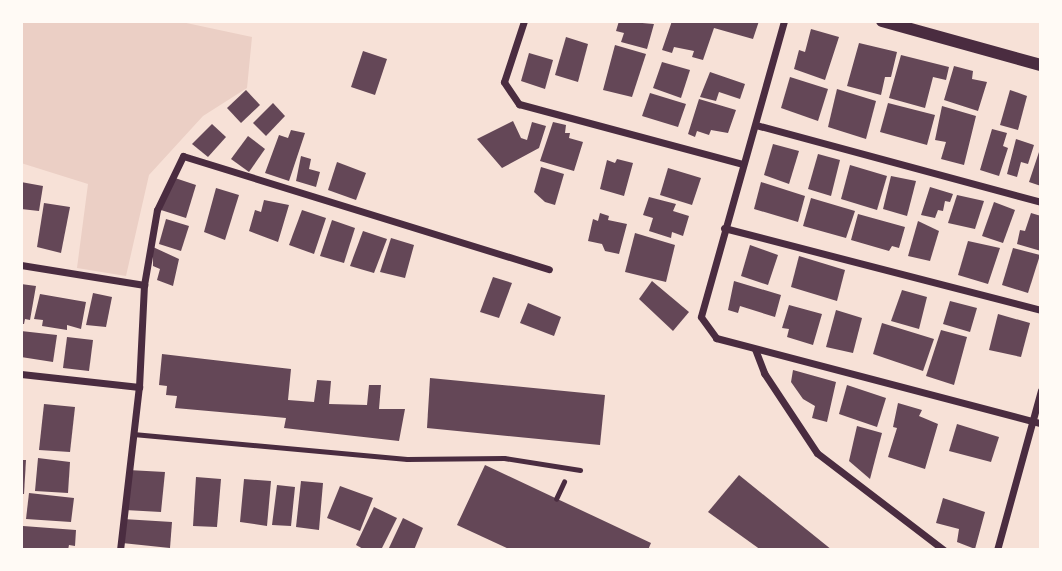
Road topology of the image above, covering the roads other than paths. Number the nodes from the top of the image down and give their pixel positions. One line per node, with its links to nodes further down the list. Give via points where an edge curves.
1 (524, 21): 6 (street, via 504,82 519,104)
2 (784, 21): 5 (street)
3 (882, 21): 4 (street)
4 (1041, 65)
5 (755, 125): 6 (street); 7 (street)
6 (743, 164): 8 (street)
7 (1041, 202)
8 (724, 228): 12 (street); 13 (street, via 701,317 716,338)
9 (21, 265): 11 (street)
10 (549, 269): 11 (street, via 183,156 158,210)
11 (144, 285): 15 (street)
12 (1041, 310)
13 (755, 349): 17 (street); 21 (street, via 765,373 817,453)
14 (21, 374): 15 (street)
15 (139, 387): 18 (street)
16 (1041, 390): 17 (street)
17 (1037, 421): 22 (street)
18 (133, 434): 19 (lane, via 407,459 504,458); 20 (street)
19 (580, 470)
20 (121, 550)
21 (944, 550)
22 (997, 550)

